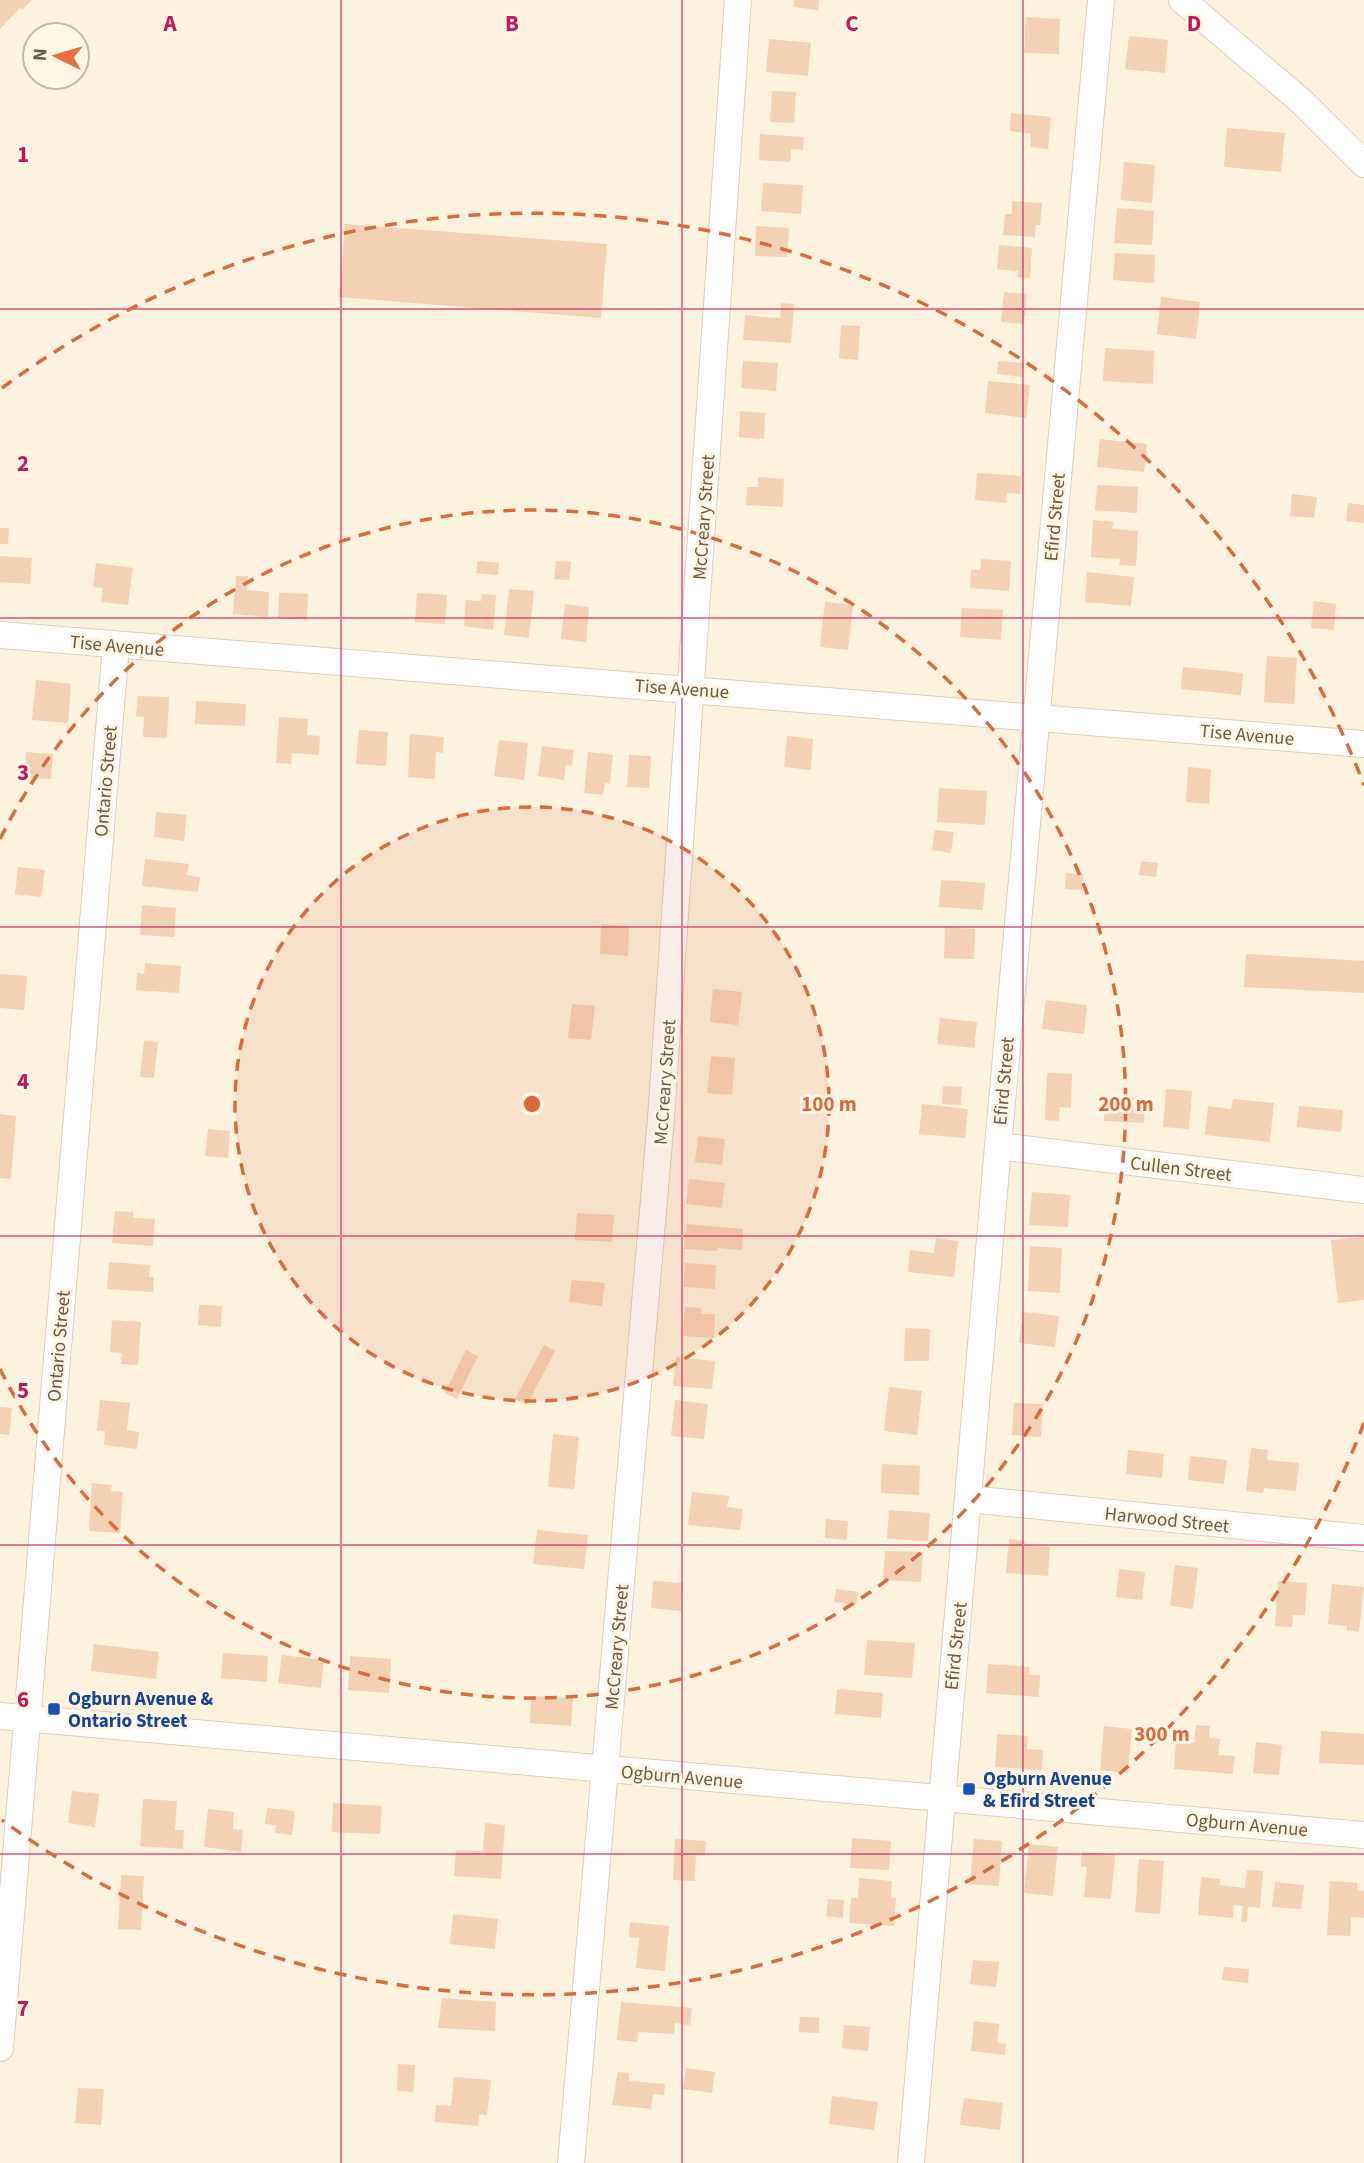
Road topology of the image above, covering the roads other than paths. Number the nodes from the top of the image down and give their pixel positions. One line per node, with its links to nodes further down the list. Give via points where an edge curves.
1 (738, 0): 7 (street, McCreary Street)
2 (1101, 0): 8 (street, Efird Street)
3 (1182, 0): 4 (street, via 1302,102)
4 (1364, 164)
5 (0, 635): 6 (street, Tise Avenue)
6 (116, 645): 7 (street, Tise Avenue); 14 (street, Ontario Street)
7 (691, 689): 8 (street, Tise Avenue); 15 (street, McCreary Street, via 662,1118)
8 (1036, 717): 9 (street, Tise Avenue); 10 (street, Efird Street)
9 (1364, 744)
10 (998, 1146): 11 (street, Cullen Street); 12 (street, Efird Street)
11 (1364, 1190)
12 (969, 1499): 13 (street, Harwood Street); 16 (street, Efird Street)
13 (1364, 1538)
14 (13, 1717): 15 (street, Ogburn Avenue); 18 (street, Ontario Street)
15 (605, 1770): 16 (street, Ogburn Avenue); 19 (street, McCreary Street)
16 (943, 1797): 17 (street, Ogburn Avenue); 20 (street, Efird Street)
17 (1364, 1835)
18 (0, 2040)
19 (571, 2163)
20 (911, 2163)

